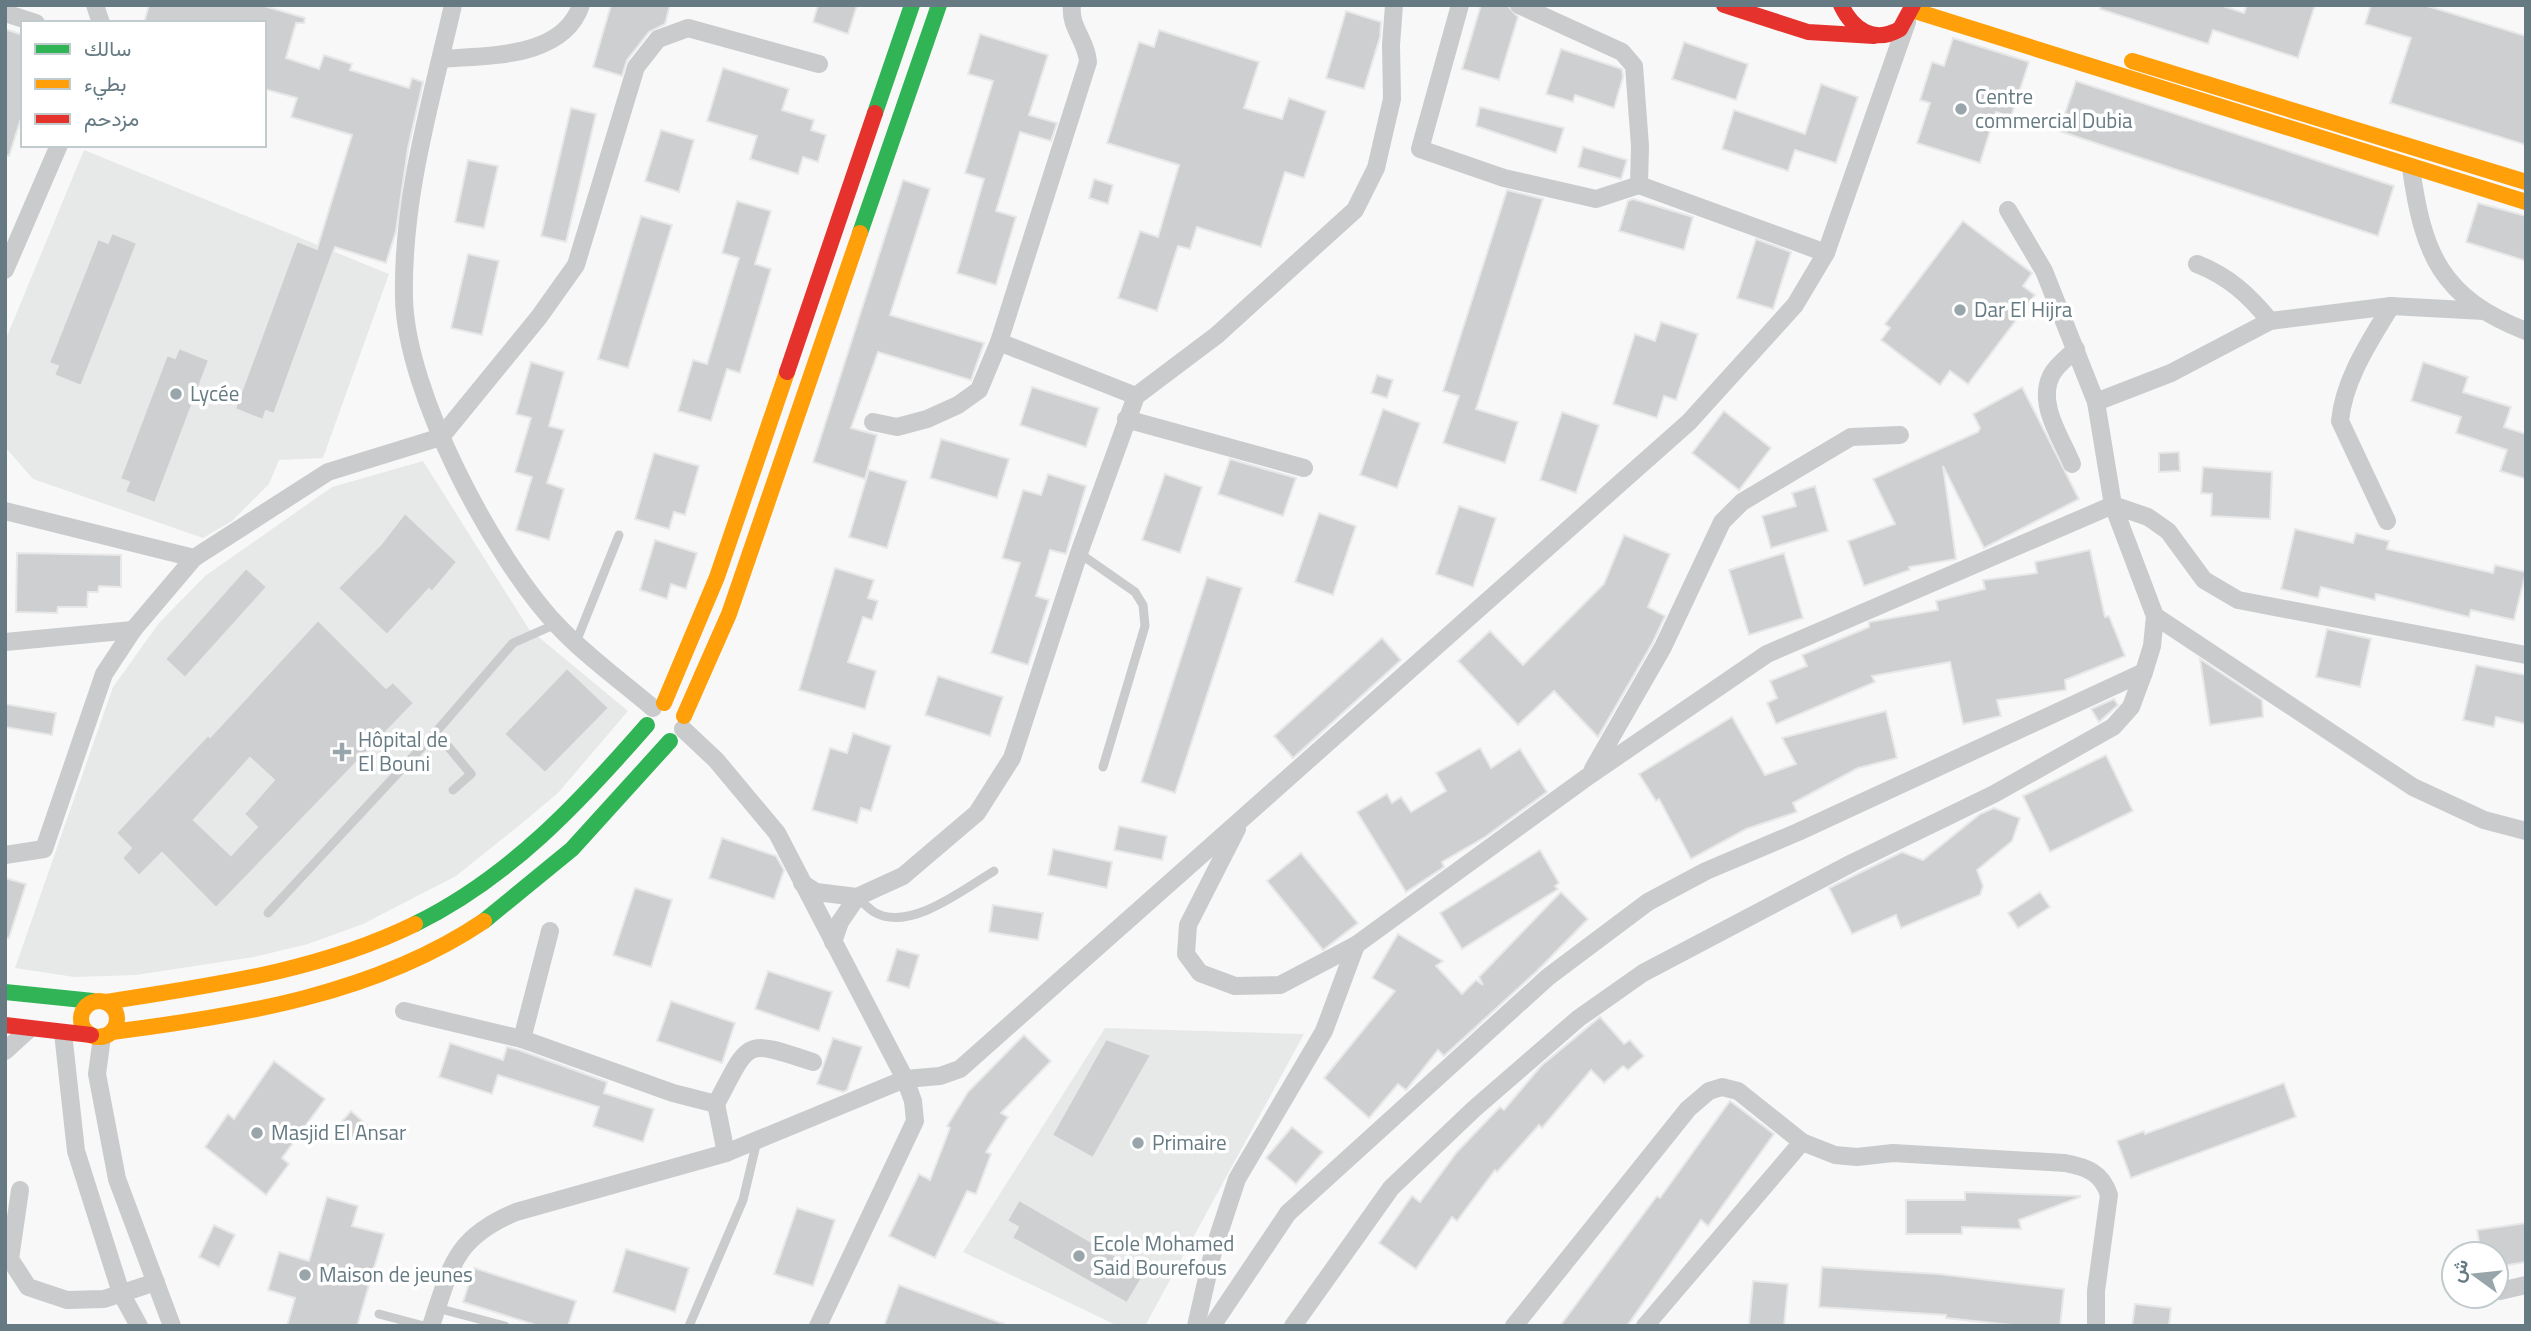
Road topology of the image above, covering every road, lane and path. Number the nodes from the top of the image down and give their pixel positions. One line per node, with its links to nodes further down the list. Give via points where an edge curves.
1 (453, 5): 16 (street)
2 (581, 5): 16 (street, via 566,30 524,52)
3 (912, 5): 54 (main road, via 717,577)
4 (939, 5): 55 (main road, via 729,614)
5 (1072, 5): 31 (street, via 1075,29 1087,47 1088,62)
6 (1394, 5): 33 (street, via 1392,99 1376,168 1355,211 1227,327)
7 (1460, 5): 21 (street, via 1420,149 1504,178 1596,199)
8 (1519, 5): 21 (street, via 1622,52 1634,65)
9 (1724, 5): 15 (main road, via 1808,32)
10 (1841, 5): 15 (main road, via 1852,26)
11 (1949, 5): 20 (main road)
12 (5, 13): 14 (street)
13 (1911, 13): 15 (main road, via 1886,36); 19 (main road); 24 (street)
14 (30, 21)
15 (1874, 36)
16 (441, 58): 38 (street, via 409,199 404,300 417,375)
17 (819, 64): 38 (street, via 688,28 658,39 636,66 576,265)
18 (58, 147): 26 (street)
19 (2411, 168): 22 (main road); 28 (street, via 2425,243 2459,292)
20 (2526, 182)
21 (1639, 184): 24 (street)
22 (2526, 202)
23 (2008, 210): 32 (street, via 2044,271)
24 (1826, 253): 61 (street, via 1795,305 1689,422)
25 (2197, 264): 29 (street, via 2220,273)
26 (5, 270)
27 (2391, 306): 28 (street); 29 (street); 43 (street, via 2360,358 2341,403 2340,421)
28 (2484, 311): 30 (street)
29 (2270, 321): 34 (street, via 2171,373)
30 (2526, 331)
31 (999, 342): 33 (street); 36 (street, via 979,390 958,405 897,427)
32 (2076, 349): 34 (street); 39 (street, via 2052,373 2045,395)
33 (1136, 396): 35 (street)
34 (2096, 402): 41 (street)
35 (1126, 419): 40 (street); 45 (street)
36 (873, 422)
37 (1900, 435): 59 (street, via 1851,437 1742,502 1722,522 1663,647)
38 (441, 437): 46 (street, via 328,472); 48 (street, via 490,533)
39 (2072, 464)
40 (1304, 468)
41 (2113, 505): 47 (street); 52 (street, via 2148,517 2168,531 2204,580 2238,600); 59 (street, via 1767,654)
42 (5, 511): 46 (street)
43 (2386, 521)
44 (620, 535): 51 (lane)
45 (1079, 553): 58 (lane, via 1135,592 1143,605 1145,626); 66 (street, via 1012,758 977,813 903,876)
46 (194, 558): 49 (street)
47 (2155, 617): 53 (street); 62 (street, via 2413,788 2484,820)
48 (556, 624): 51 (street); 56 (lane, via 513,643)
49 (133, 630): 50 (street); 63 (street, via 104,674 44,849)
50 (5, 642)
51 (576, 642): 54 (street)
52 (2526, 655)
53 (2144, 672): 99 (street, via 1706,870 1648,902 1548,976 1289,1213); 100 (street, via 2131,707 2113,727 1643,973 1579,1018 1391,1188)
54 (654, 712): 55 (main road, via 676,706); 57 (main road, via 657,739); 72 (main road, via 590,790 513,862 461,899 404,929 356,950 270,975)
55 (684, 723): 57 (main road); 65 (street, via 777,833)
56 (436, 732): 60 (lane, via 471,774); 67 (lane)
57 (670, 741): 77 (main road, via 609,813 537,881 456,941 364,981 284,1005)
58 (1103, 767)
59 (1590, 775): 70 (street)
60 (453, 790)
61 (1243, 817): 70 (street, via 1188,925 1186,954 1200,973 1235,986 1280,985); 81 (street, via 960,1069)
62 (2526, 831)
63 (5, 855)
64 (994, 871): 66 (lane, via 927,912 893,918 874,912)
65 (802, 883): 66 (street, via 816,892); 69 (street)
66 (857, 897): 69 (street)
67 (268, 913)
68 (550, 931): 78 (street)
69 (833, 942): 81 (street)
70 (1356, 945): 98 (street, via 1324,1031 1237,1179 1213,1252)
71 (5, 992): 72 (main road)
72 (100, 1002): 77 (main road, via 117,1016); 77 (main road, via 81,1015 83,1027)
73 (404, 1011): 78 (street)
74 (5, 1025): 75 (main road)
75 (28, 1030): 76 (main road); 79 (street)
76 (63, 1033): 77 (main road); 88 (street, via 76,1151)
77 (102, 1035): 87 (street, via 97,1074 117,1179)
78 (522, 1039): 82 (street)
79 (5, 1051)
80 (813, 1062): 82 (street, via 762,1045 749,1050)
81 (905, 1079): 83 (street); 97 (street, via 915,1121)
82 (716, 1104): 85 (street)
83 (757, 1140): 85 (street); 96 (lane, via 743,1200)
84 (1802, 1142): 101 (street, via 1738,1091 1722,1087 1709,1091 1688,1109); 102 (street); 103 (street, via 1835,1155 1893,1153 2065,1163 2096,1174 2109,1195)
85 (726, 1153): 89 (street, via 488,1224 467,1240 452,1265)
86 (20, 1189): 88 (street, via 10,1259 28,1287 67,1300 104,1299)
87 (156, 1282): 88 (street); 92 (street)
88 (121, 1293): 91 (street)
89 (437, 1308): 94 (street); 95 (lane)
90 (379, 1314): 93 (lane)
91 (139, 1326)
92 (172, 1326)
93 (424, 1326)
94 (432, 1326)
95 (505, 1326)
96 (689, 1326)
97 (818, 1326)
98 (1196, 1326)
99 (1212, 1326)
100 (1293, 1326)
101 (1514, 1326)
102 (1645, 1326)
103 (2096, 1326)

